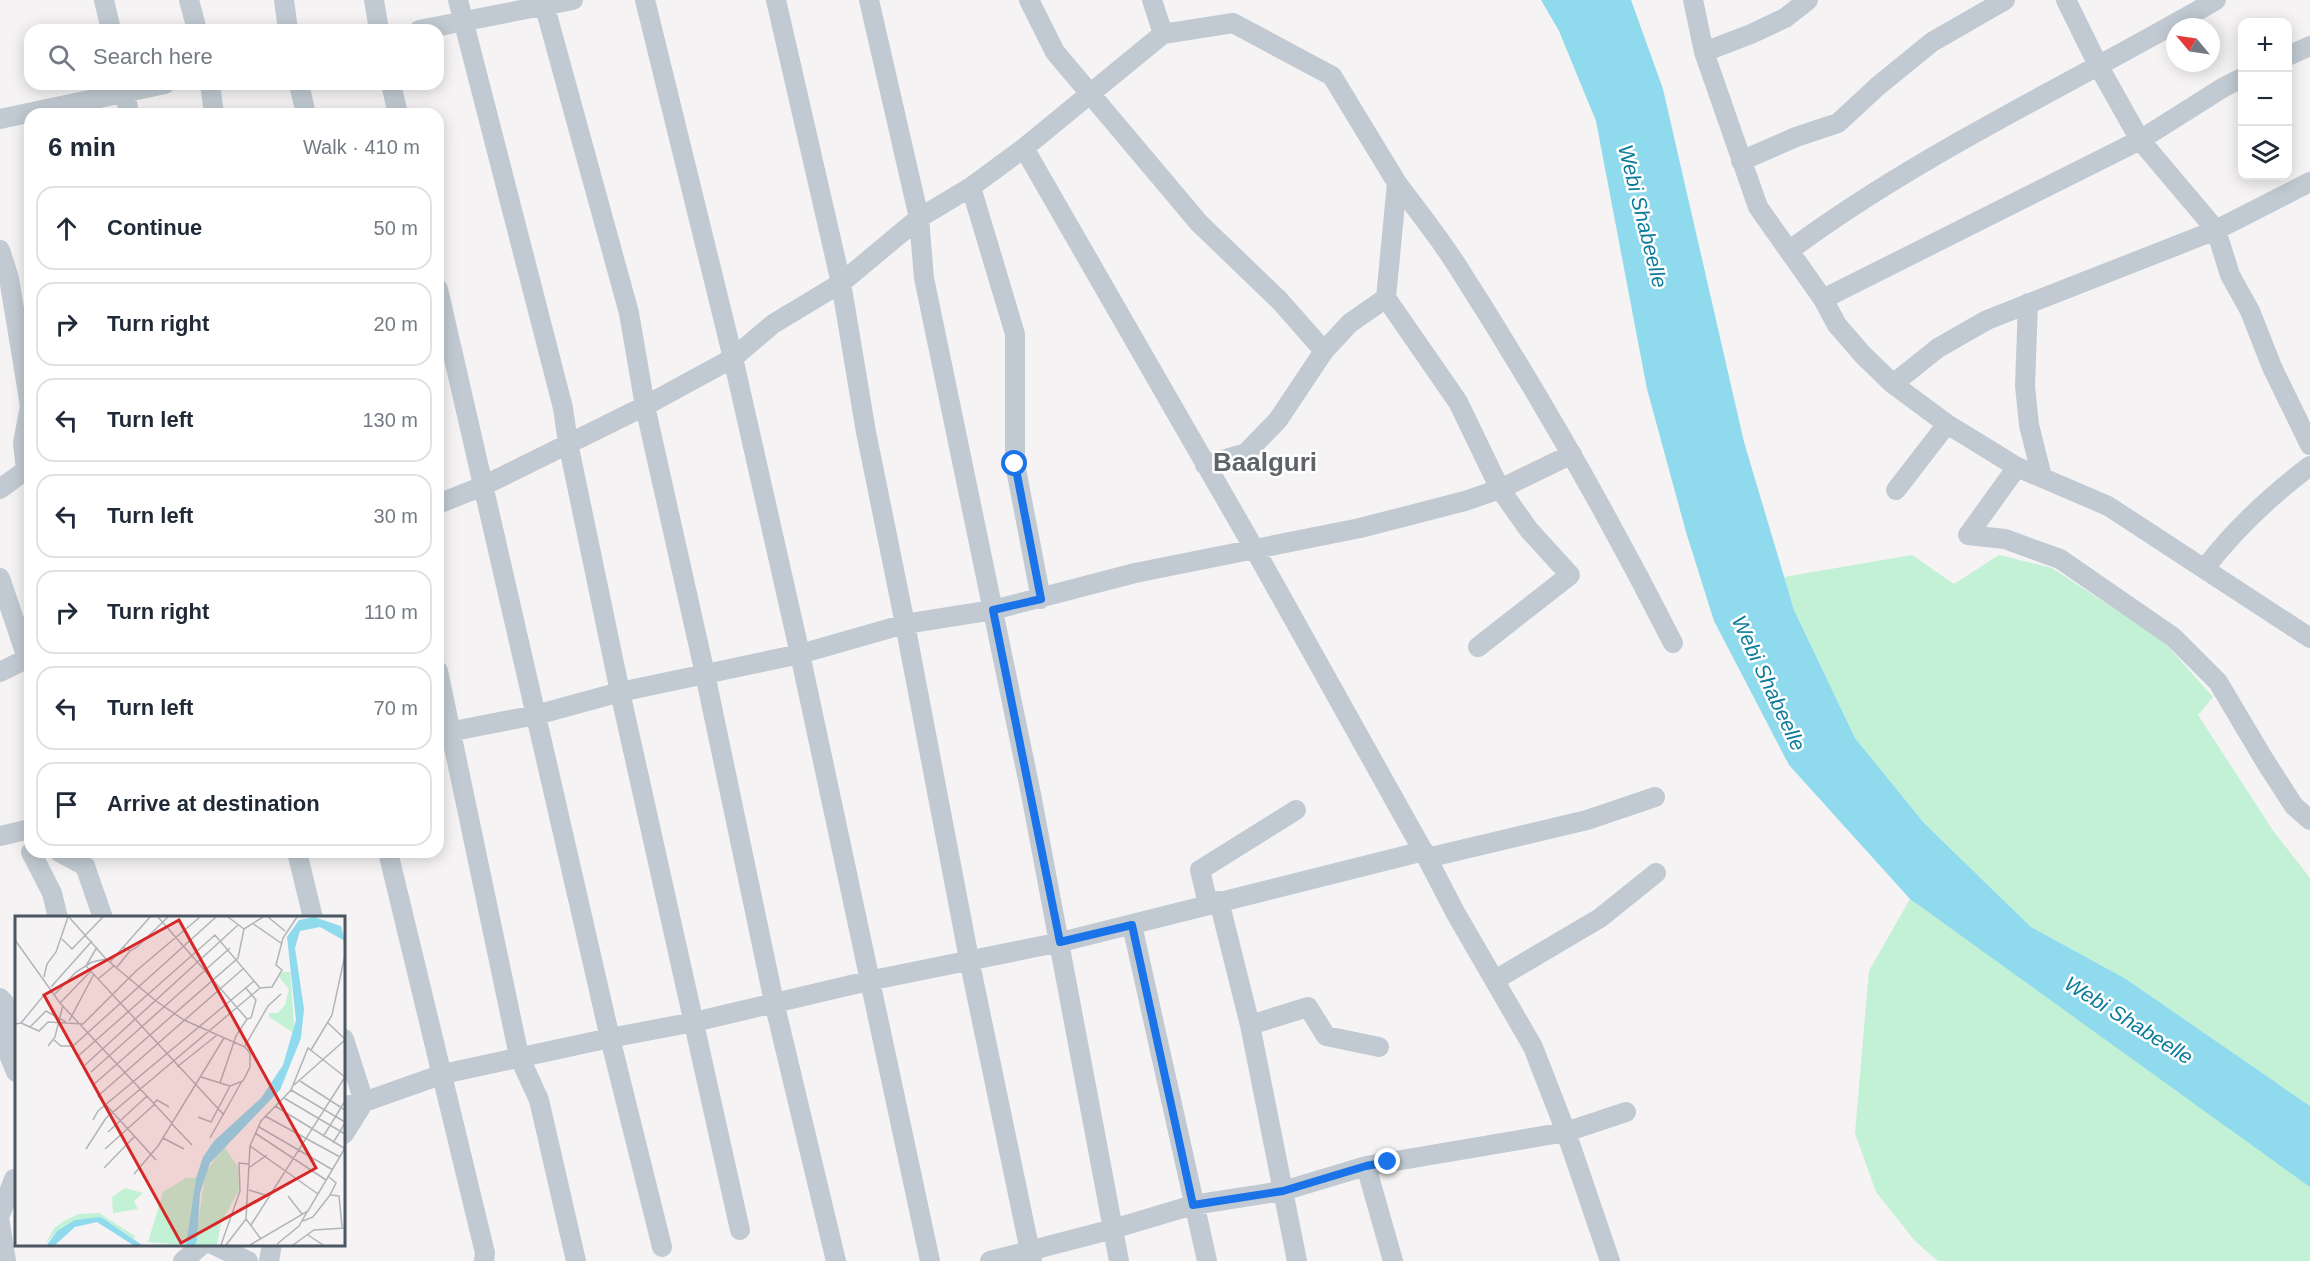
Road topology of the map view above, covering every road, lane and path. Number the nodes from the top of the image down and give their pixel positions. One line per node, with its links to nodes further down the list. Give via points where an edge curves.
1 (104, 0): 19 (street)
2 (189, 0): 20 (street)
3 (284, 0): 21 (street)
4 (374, 0): 22 (street)
5 (458, 0): 18 (street)
6 (573, 0): 17 (street)
7 (645, 0): 59 (street)
8 (777, 0): 53 (street)
9 (869, 0): 49 (street)
10 (1029, 0): 35 (street, via 1055,52)
11 (1152, 0): 24 (street)
12 (1693, 0): 26 (street)
13 (1808, 0): 26 (street, via 1785,18)
14 (2005, 0): 45 (street, via 1932,42 1838,123)
15 (2066, 0): 28 (street)
16 (2216, 0): 28 (street)
17 (544, 3): 18 (street); 62 (street, via 630,313)
18 (463, 21): 23 (street); 64 (street, via 560,397)
19 (110, 24)
20 (195, 24)
21 (287, 24)
22 (378, 24)
23 (444, 25)
24 (1163, 34): 35 (street); 47 (street, via 1233,23 1332,76)
25 (2310, 46): 27 (street)
26 (1704, 52): 45 (street)
27 (2292, 54)
28 (2099, 67): 43 (street); 52 (street, via 2023,105 1869,196)
29 (2238, 80): 43 (street)
30 (117, 90): 36 (street)
31 (125, 90): 37 (street)
32 (211, 90): 38 (street)
33 (300, 90): 39 (street)
34 (392, 90): 40 (street)
35 (1089, 93): 44 (street); 58 (street, via 1200,223 1280,301)
36 (44, 108)
37 (128, 108)
38 (213, 108)
39 (305, 108)
40 (397, 108)
41 (24, 113): 42 (street)
42 (0, 119)
43 (2140, 140): 50 (street); 55 (street)
44 (1024, 148): 48 (street); 67 (street)
45 (1741, 161): 52 (street, via 1758,207)
46 (2310, 182): 50 (street)
47 (1397, 183): 54 (street); 66 (street, via 1455,262)
48 (971, 187): 49 (street); 80 (street, via 1015,334 1015,464)
49 (919, 219): 53 (street); 81 (street, via 924,278)
50 (2216, 230): 56 (street); 65 (street, via 2230,276 2250,311 2272,368)
51 (0, 250): 60 (street, via 9,278)
52 (1790, 250): 55 (street)
53 (841, 283): 59 (street, via 773,324); 82 (street)
54 (1386, 298): 58 (street, via 1350,323); 74 (street, via 1458,402)
55 (1823, 298): 61 (street, via 1837,325)
56 (2028, 303): 61 (street, via 1987,320 1938,348); 71 (street, via 2025,386 2029,425)
57 (444, 315): 72 (street)
58 (1324, 351): 67 (street, via 1278,420 1246,453)
59 (733, 358): 62 (street); 87 (street)
60 (24, 369)
61 (1893, 384): 63 (street)
62 (645, 406): 64 (street); 90 (street)
63 (1947, 424): 69 (street); 75 (street)
64 (567, 443): 72 (street); 91 (street)
65 (2310, 445)
66 (1572, 454): 74 (street); 85 (street)
67 (1205, 465): 77 (street)
68 (2310, 466): 78 (street, via 2276,491)
69 (2017, 467): 71 (street); 96 (street, via 1968,535 2005,539 2060,558 2173,636 2218,682 2294,806)
70 (24, 477): 73 (street)
71 (2042, 477): 78 (street, via 2108,506)
72 (483, 486): 76 (street); 92 (street)
73 (0, 489)
74 (1500, 489): 77 (street, via 1360,528); 86 (street, via 1570,575)
75 (1896, 490)
76 (444, 502)
77 (1255, 550): 80 (street, via 1135,573); 99 (street)
78 (2205, 568): 83 (street)
79 (0, 578): 84 (street)
80 (1041, 599): 81 (street)
81 (993, 610): 82 (street); 110 (street)
82 (905, 624): 87 (street); 111 (street)
83 (2310, 638)
84 (24, 643)
85 (1674, 643)
86 (1478, 647)
87 (800, 654): 90 (street); 113 (street)
88 (24, 660): 89 (street)
89 (0, 672)
90 (705, 674): 91 (street); 115 (street)
91 (620, 692): 92 (street); 116 (street)
92 (537, 715): 93 (street); 118 (street)
93 (445, 733): 121 (street)
94 (1655, 797): 99 (street, via 1587,820)
95 (1296, 810): 105 (street, via 1200,870)
96 (2310, 820)
97 (24, 830): 98 (street)
98 (0, 836)
99 (1426, 854): 105 (street); 112 (street)
100 (34, 858): 106 (street, via 52,893)
101 (70, 858): 107 (street, via 85,866)
102 (298, 858): 108 (street)
103 (389, 858): 123 (street)
104 (1656, 873): 112 (street, via 1600,918)
105 (1213, 903): 109 (street); 117 (street)
106 (57, 916)
107 (102, 916)
108 (313, 916)
109 (1132, 925): 110 (street); 132 (street)
110 (1060, 942): 111 (street); 135 (street)
111 (969, 959): 113 (street); 141 (street)
112 (1495, 980): 128 (street, via 1533,1047)
113 (868, 981): 115 (street); 149 (street)
114 (0, 998): 122 (street, via 4,1002 5,1044)
115 (774, 1002): 116 (street); 148 (street)
116 (694, 1022): 118 (street); 136 (street)
117 (1250, 1025): 120 (street, via 1308,1007 1326,1036); 131 (street)
118 (610, 1038): 121 (street); 140 (street)
119 (345, 1041): 124 (street)
120 (1378, 1047)
121 (519, 1056): 123 (street); 147 (street, via 539,1100)
122 (15, 1069)
123 (443, 1074): 124 (street); 146 (street)
124 (364, 1102): 125 (street); 127 (street)
125 (345, 1106)
126 (1626, 1112): 128 (street)
127 (345, 1132)
128 (1566, 1132): 129 (street); 155 (street)
129 (1366, 1166): 131 (street); 154 (street)
130 (10, 1179): 133 (street)
131 (1283, 1191): 132 (street); 153 (street)
132 (1193, 1205): 135 (street); 152 (street)
133 (0, 1215)
134 (0, 1223): 142 (street)
135 (1113, 1229): 141 (street); 151 (street)
136 (740, 1230)
137 (202, 1246): 143 (street)
138 (214, 1246): 144 (street)
139 (272, 1246): 145 (street)
140 (662, 1248)
141 (1031, 1255): 150 (street)
142 (6, 1261)
143 (183, 1261)
144 (248, 1261)
145 (269, 1261)
146 (484, 1261)
147 (576, 1261)
148 (836, 1261)
149 (930, 1261)
150 (990, 1261)
151 (1119, 1261)
152 (1207, 1261)
153 (1297, 1261)
154 (1393, 1261)
155 (1610, 1261)

